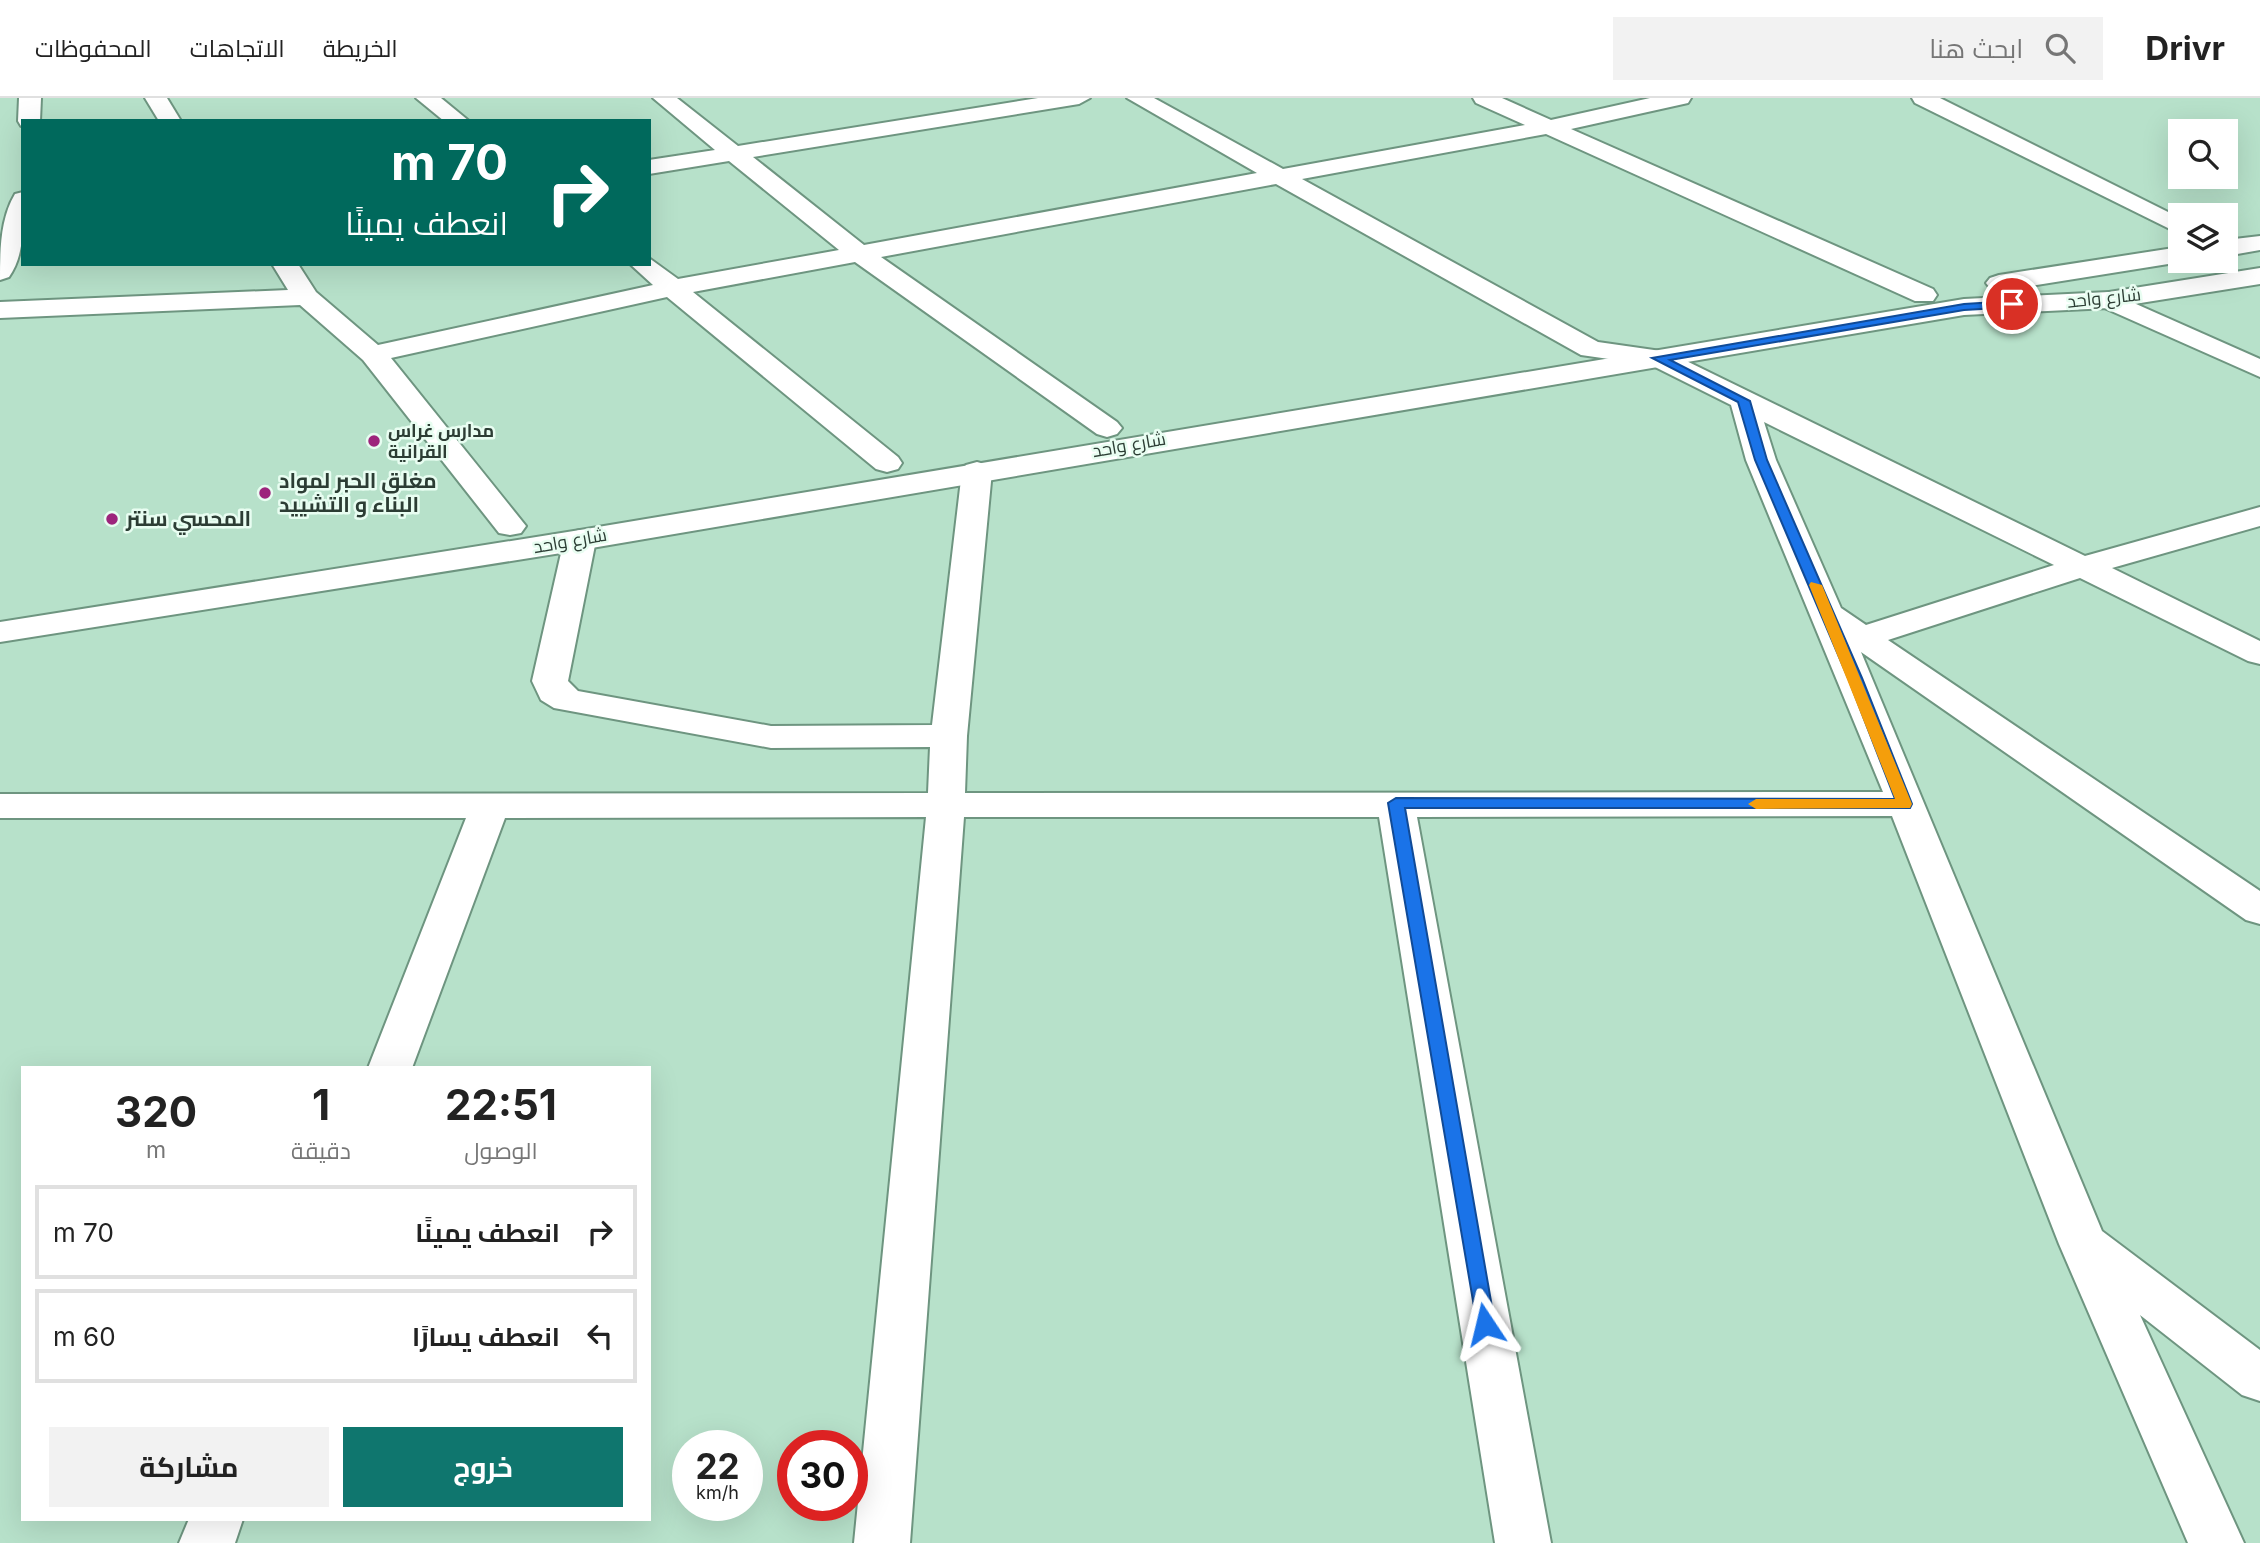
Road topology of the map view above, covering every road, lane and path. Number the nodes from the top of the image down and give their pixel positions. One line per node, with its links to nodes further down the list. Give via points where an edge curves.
1 (30, 98): 10 (street)
2 (156, 98): 11 (street)
3 (427, 98): 12 (street)
4 (664, 98): 14 (street)
5 (1079, 98): 14 (street)
6 (1138, 98): 16 (street)
7 (1484, 98): 13 (street)
8 (1680, 98): 13 (street)
9 (1923, 98): 18 (street)
10 (29, 119)
11 (169, 119)
12 (454, 119)
13 (1548, 127): 16 (street); 28 (street)
14 (732, 153): 15 (street); 21 (street)
15 (651, 167)
16 (1276, 176): 21 (street); 32 (street)
17 (21, 205): 25 (street)
18 (2168, 221)
19 (2260, 243): 20 (street)
20 (2238, 246)
21 (861, 255): 27 (street); 37 (street)
22 (2168, 257): 28 (street, شارع واحد)
23 (286, 266): 29 (street)
24 (646, 266): 27 (street)
25 (0, 272)
26 (2260, 276): 30 (street, شارع واحد)
27 (673, 288): 33 (street); 38 (street)
28 (1924, 295): 32 (street, شارع واحد)
29 (306, 297): 31 (street); 33 (street)
30 (2109, 300): 34 (street, شارع واحد, via 1964,307); 35 (street)
31 (0, 310)
32 (1591, 349): 34 (street); 37 (street, شارع واحد)
33 (373, 354): 41 (street)
34 (1658, 358): 36 (street); 39 (street, شارع واحد)
35 (2260, 369)
36 (1744, 401): 43 (street); 45 (street, via 1761,460)
37 (1107, 428): 38 (street, شارع واحد)
38 (887, 463): 41 (street, شارع واحد)
39 (977, 471): 42 (street, شارع واحد); 49 (street)
40 (2260, 516): 43 (street)
41 (497, 536): 42 (street, شارع واحد); 44 (street, شارع واحد); 46 (street, شارع واحد, via 127,614)
42 (580, 540): 49 (street, via 550,681 554,692 567,700 771,737)
43 (2081, 567): 47 (street); 48 (street)
44 (0, 605)
45 (1828, 614): 47 (street); 52 (street)
46 (0, 632)
47 (1862, 637): 56 (street)
48 (2260, 654)
49 (949, 736): 51 (street)
50 (1396, 803): 51 (street); 52 (street); 63 (street)
51 (946, 804): 54 (street); 62 (street)
52 (1905, 804): 58 (street)
53 (11, 806): 54 (street); 55 (street)
54 (490, 806): 57 (street)
55 (0, 838)
56 (2260, 910)
57 (391, 1066)
58 (2083, 1244): 59 (street); 64 (street)
59 (2253, 1365)
60 (215, 1521): 61 (street)
61 (207, 1543)
62 (882, 1543)
63 (1522, 1543)
64 (2216, 1543)

